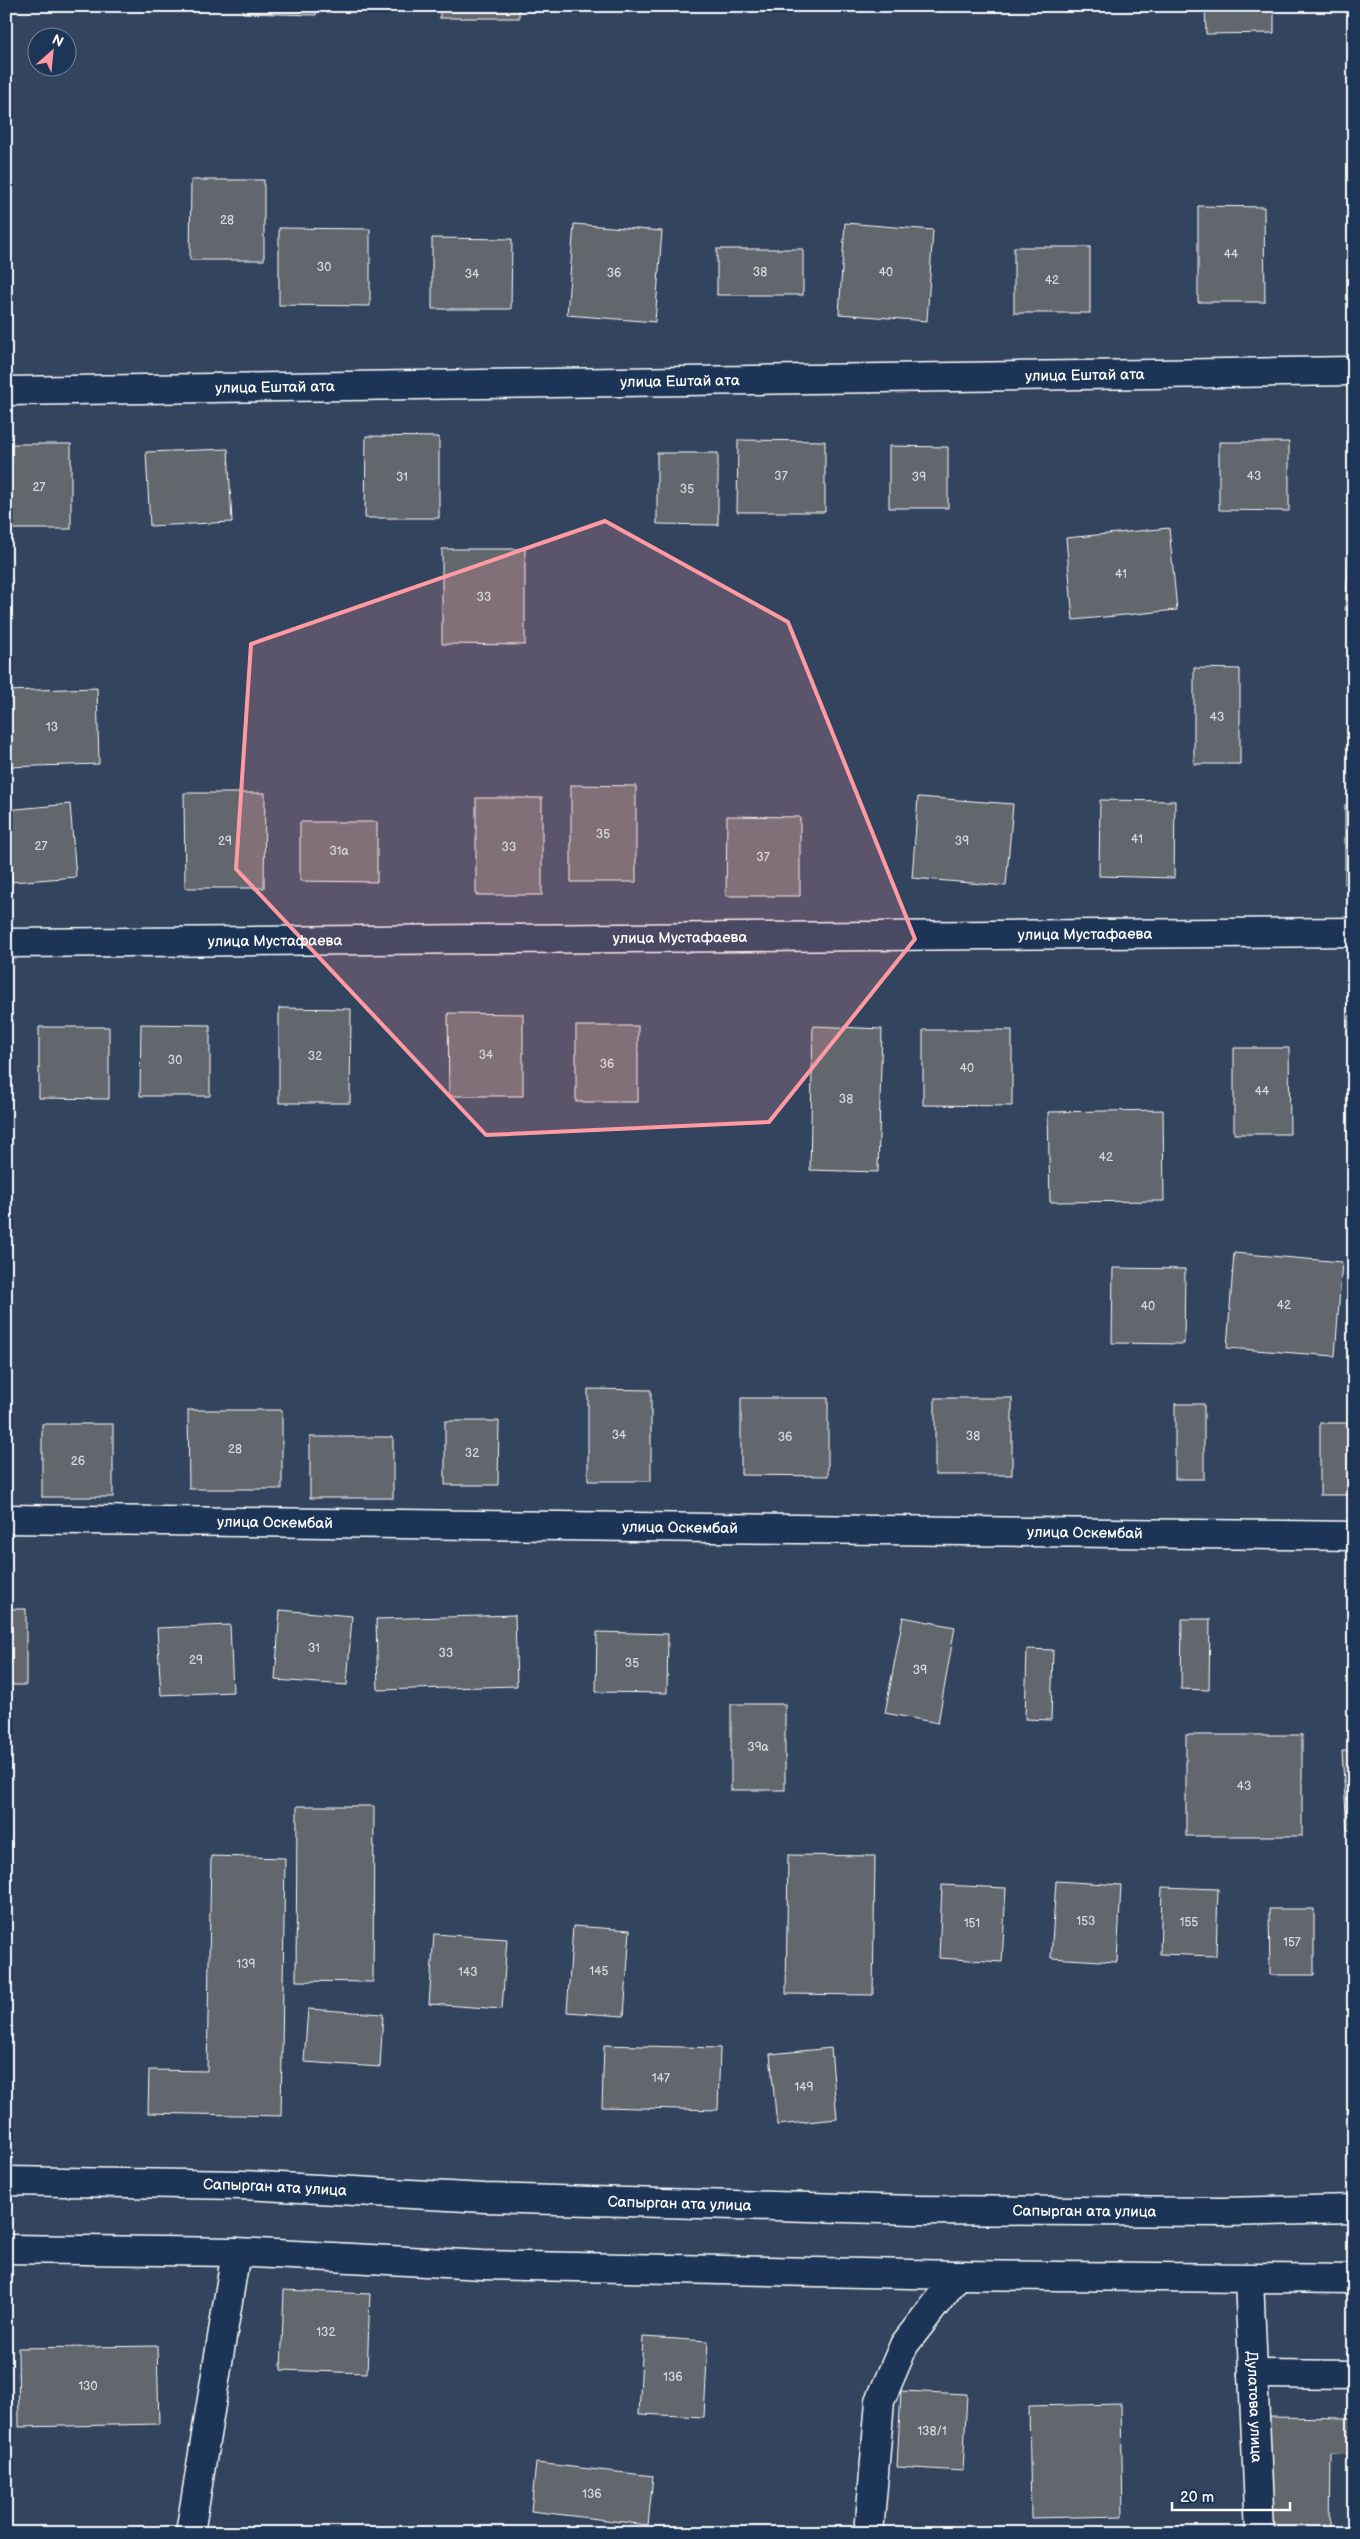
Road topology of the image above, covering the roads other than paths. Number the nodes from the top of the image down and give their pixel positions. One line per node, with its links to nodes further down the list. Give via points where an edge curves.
1 (1354, 371): 2 (street, улица Ештай ата)
2 (6, 391)
3 (1354, 932): 4 (street, улица Мустафаева)
4 (6, 943)
5 (6, 1519): 6 (street, улица Оскембай)
6 (1354, 1536)
7 (6, 2181): 8 (street, Сапырган ата улица, via 242,2185 485,2198 915,2210 1221,2212)
8 (1354, 2209)
9 (6, 2250): 10 (street)
10 (236, 2252): 11 (street, via 483,2265); 16 (street)
11 (958, 2275): 12 (street); 17 (street, via 904,2345 880,2401)
12 (1248, 2279): 13 (street); 14 (street, Дулатова улица)
13 (1354, 2279)
14 (1253, 2374): 15 (street); 18 (street, Дулатова улица)
15 (1354, 2375)
16 (190, 2533)
17 (869, 2533)
18 (1260, 2533)

